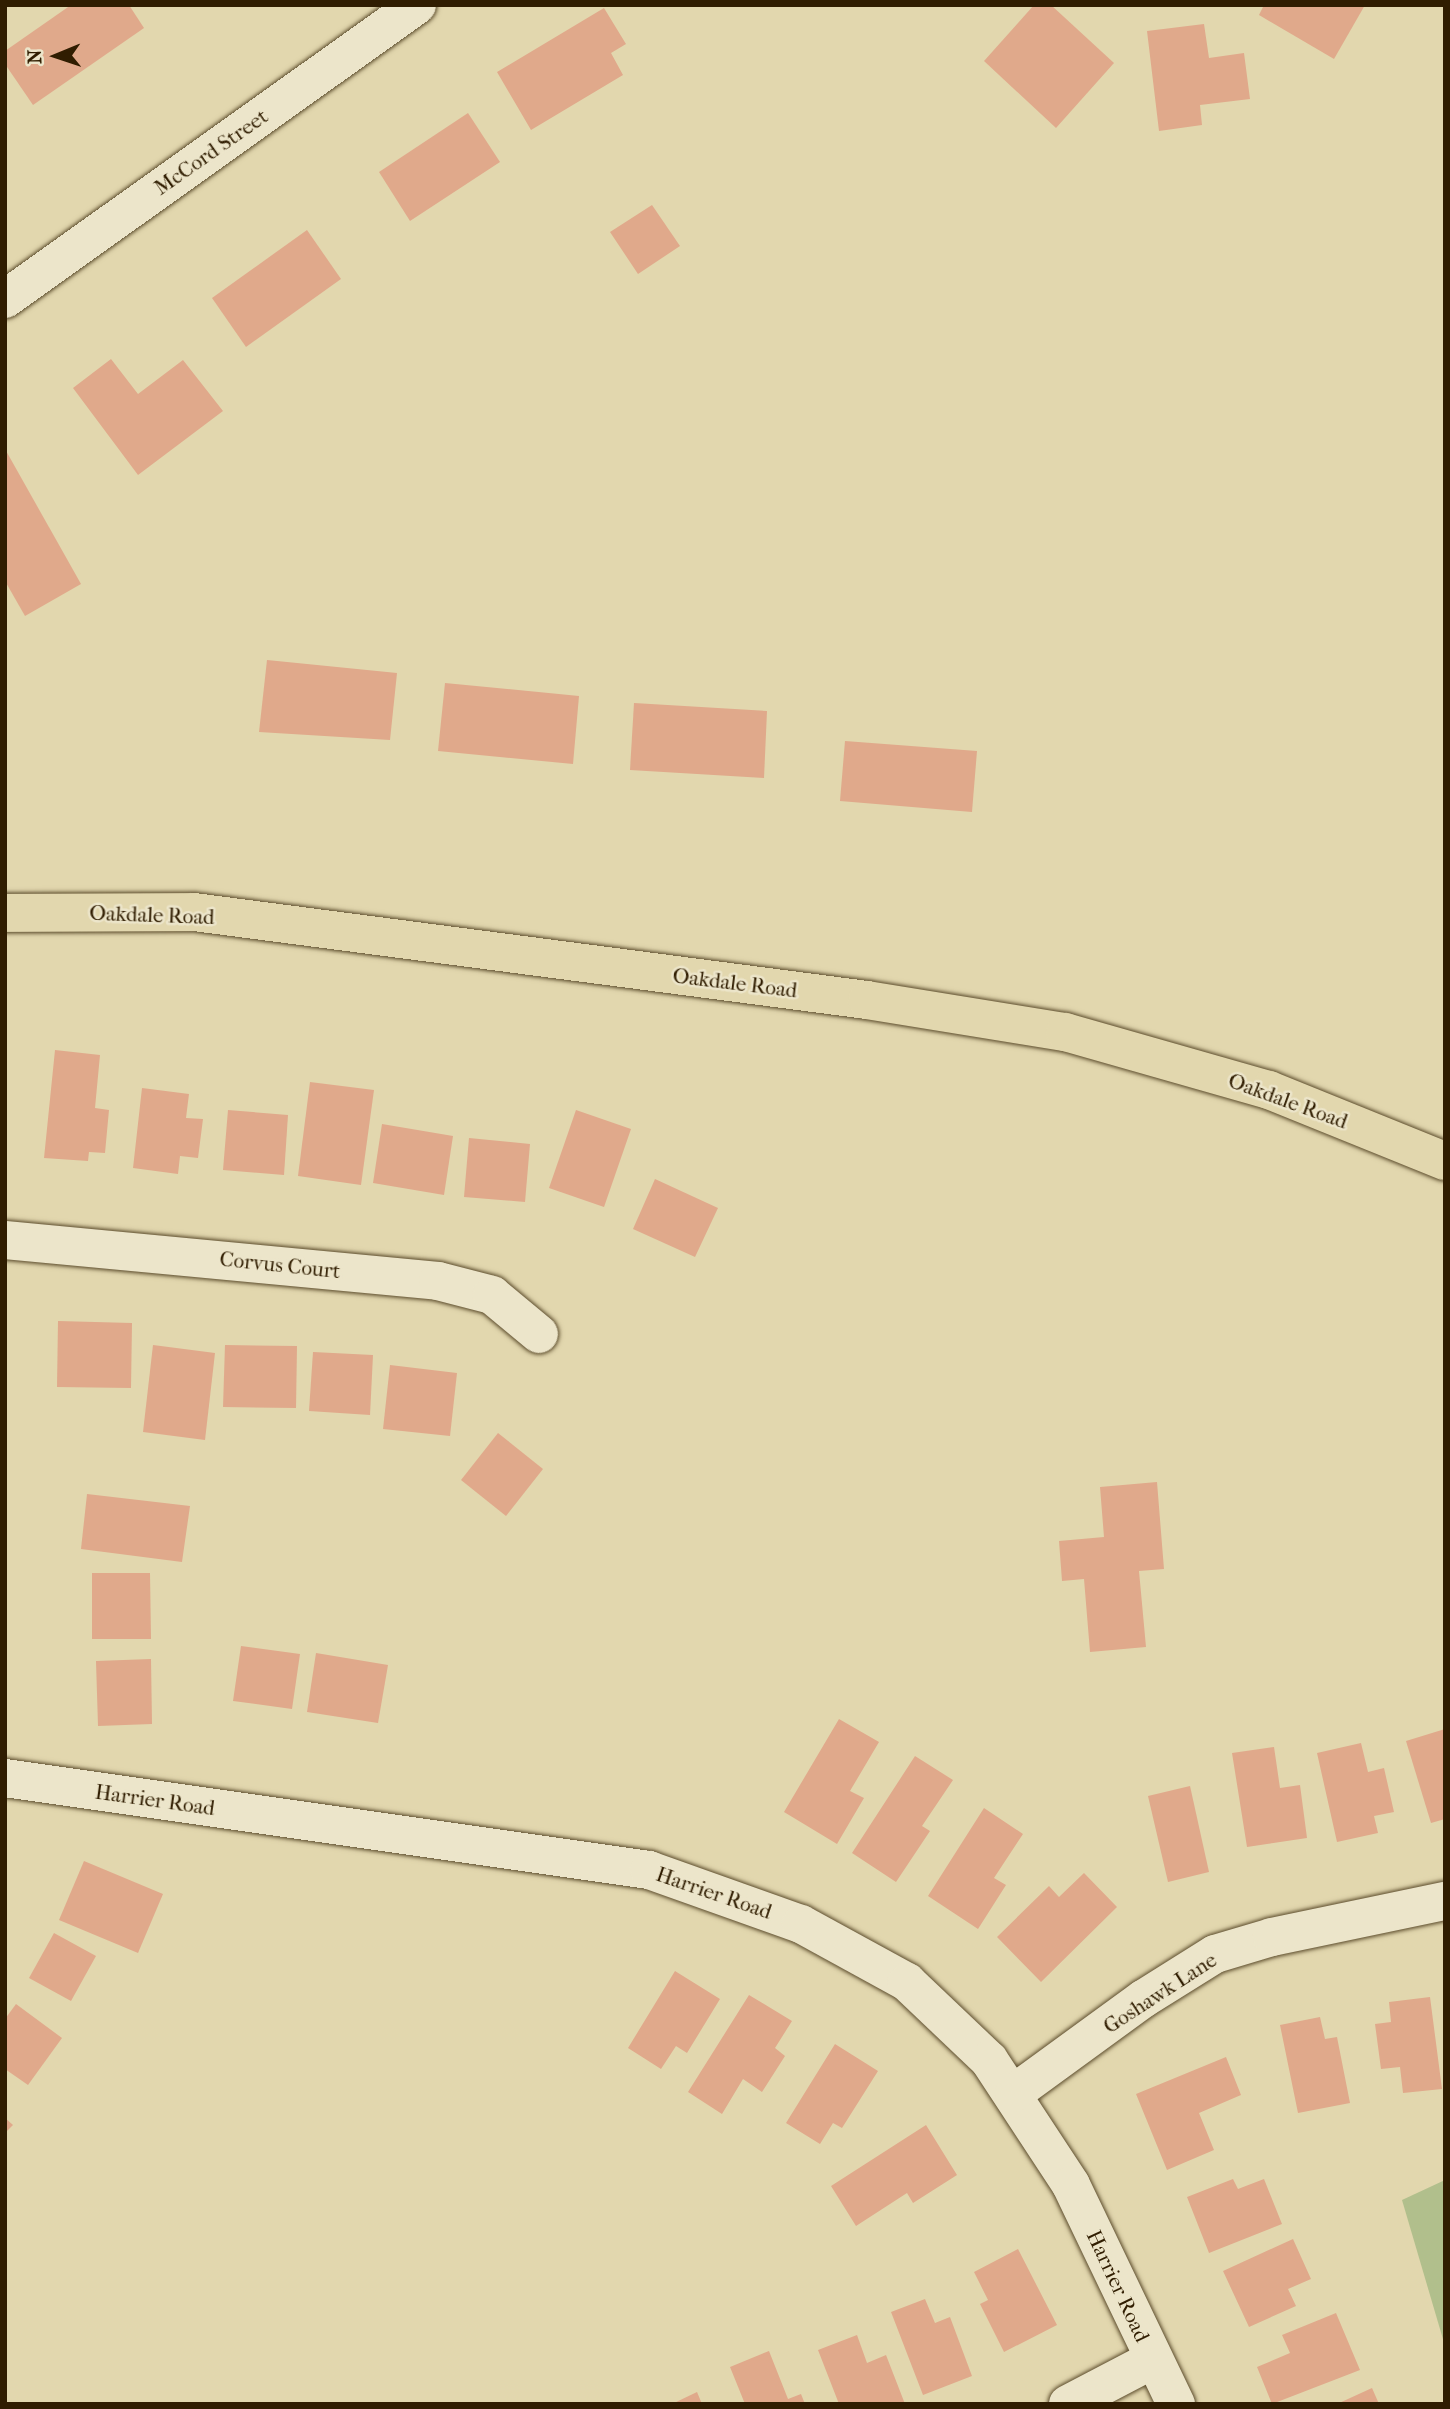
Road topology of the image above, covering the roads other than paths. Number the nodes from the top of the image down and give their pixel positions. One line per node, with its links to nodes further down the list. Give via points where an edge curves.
1 (417, 5): 2 (street, McCord Street)
2 (5, 299)
3 (5, 913): 4 (main road, Oakdale Road, via 194,912 867,1000 1065,1032 1269,1090)
4 (1445, 1161)
5 (5, 1240): 6 (street, Corvus Court, via 438,1281 492,1295)
6 (539, 1334)
7 (5, 1777): 9 (street, Harrier Road, via 649,1871 731,1895 801,1924 907,1982 989,2060)
8 (1445, 1901): 9 (street, Goshawk Lane, via 1272,1937 1215,1954 1143,1999)
9 (1014, 2093): 10 (street, Harrier Road, via 1071,2186)
10 (1152, 2360): 11 (street); 12 (street, Harrier Road)
11 (1068, 2404)
12 (1176, 2404)

